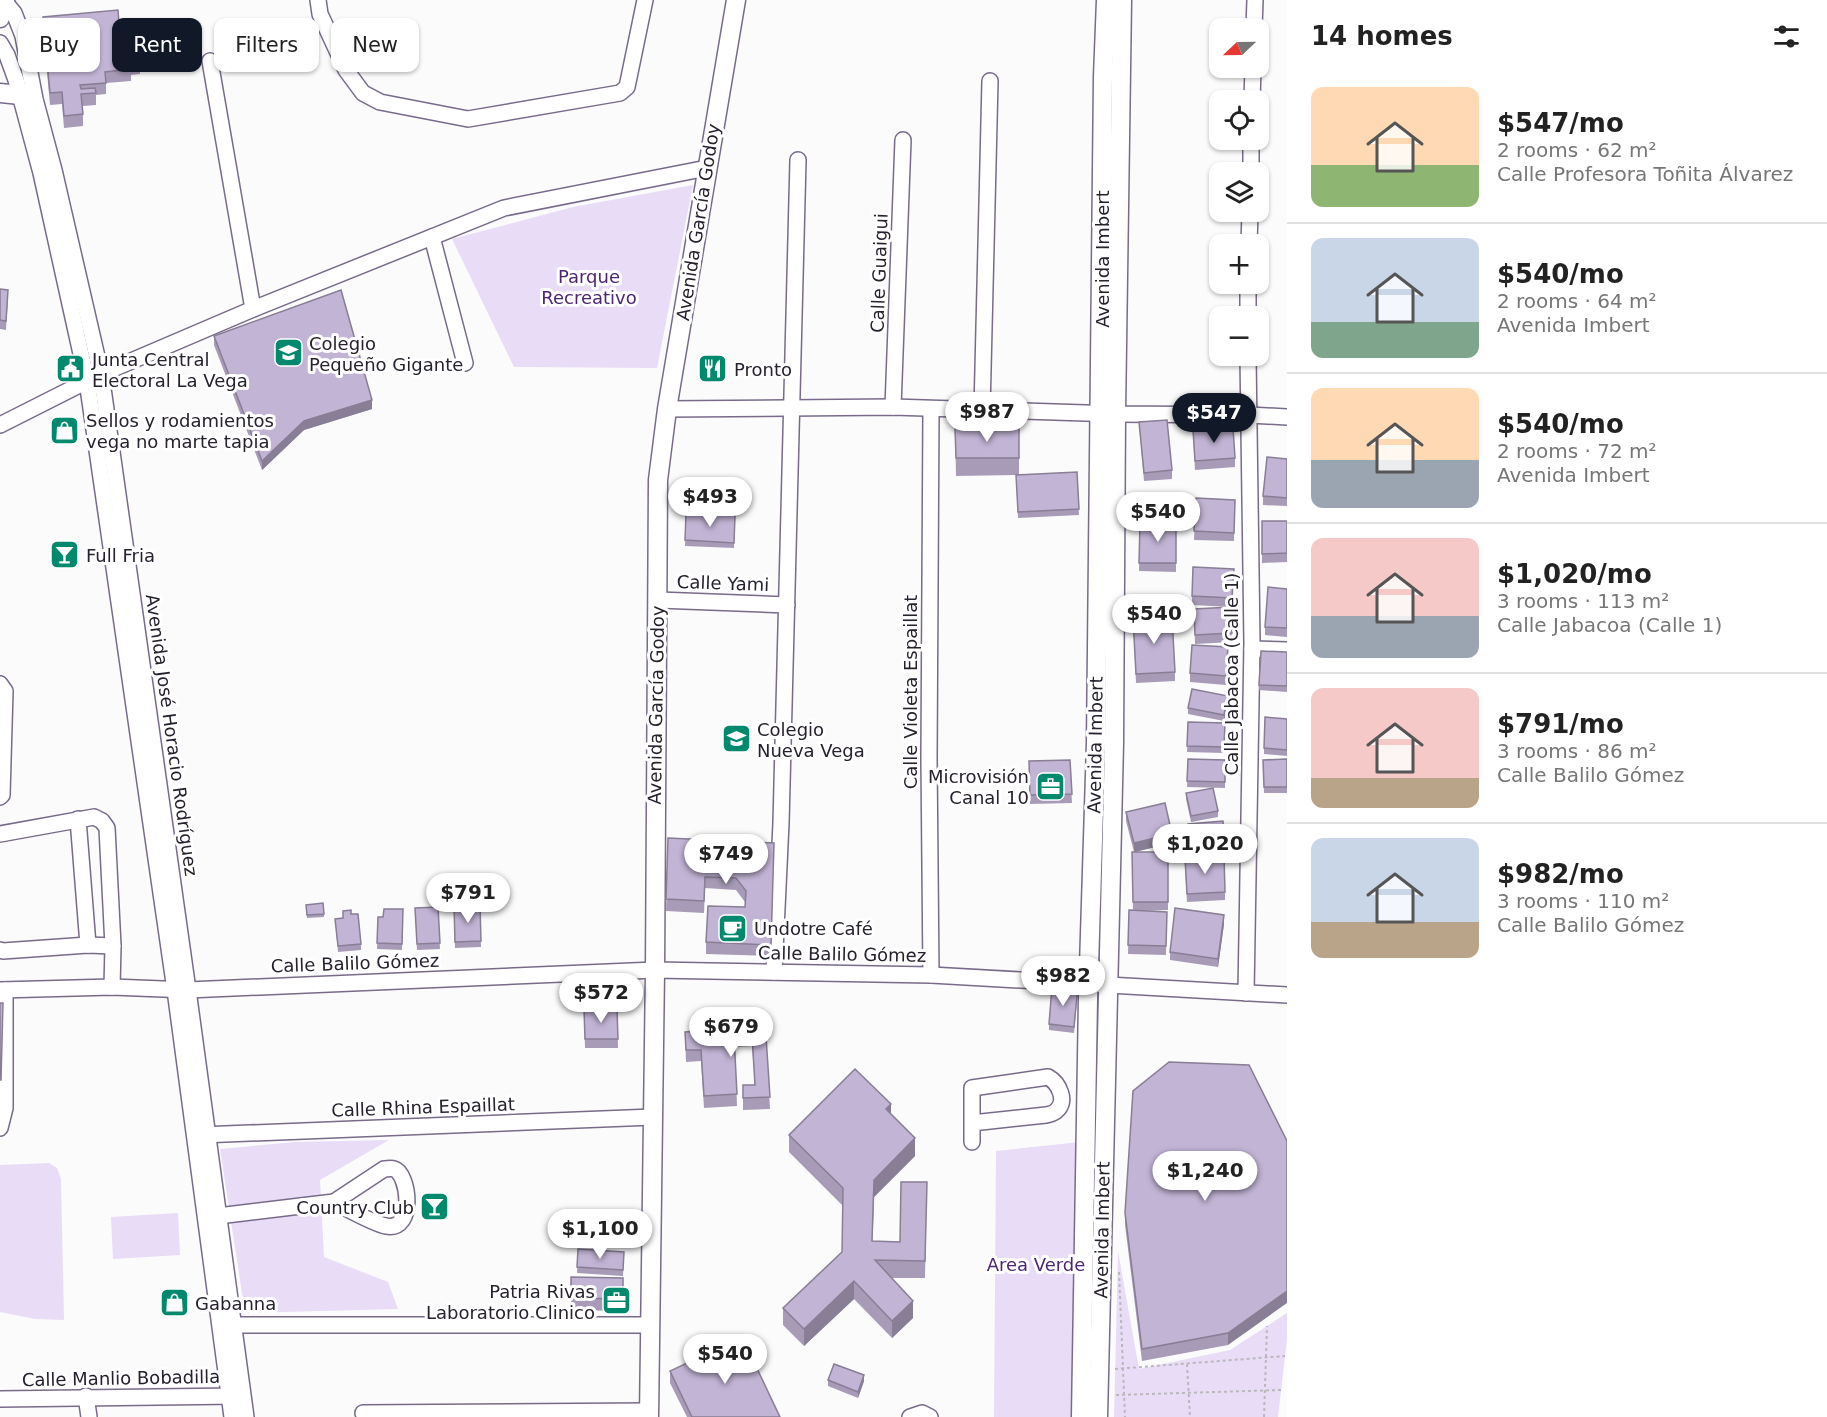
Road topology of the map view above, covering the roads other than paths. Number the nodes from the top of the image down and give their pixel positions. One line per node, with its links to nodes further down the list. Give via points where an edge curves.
1 (318, 0): 2 (street, via 332,43 363,93 380,102 468,119 624,91)
2 (645, 0)
3 (736, 0): 17 (main road, Avenida García Godoy)
4 (1106, 0): 10 (main road, Avenida Imbert)
5 (1122, 0): 10 (main road, Avenida Imbert)
6 (1255, 0): 8 (street)
7 (3, 5): 22 (street, Avenida José Horacio Rodríguez, via 14,13 23,36)
8 (1254, 18)
9 (0, 43): 14 (street, Avenida José Horacio Rodríguez)
10 (1113, 45): 29 (main road, Avenida Imbert)
11 (210, 61): 19 (street)
12 (990, 81): 28 (street)
13 (0, 93): 14 (main road)
14 (20, 95): 23 (street, Avenida José Horacio Rodríguez)
15 (903, 140): 24 (street, Calle Guaigui)
16 (798, 160): 25 (street)
17 (707, 168): 18 (street, via 504,208); 26 (main road, Avenida García Godoy)
18 (432, 237): 19 (street); 20 (street)
19 (253, 309): 22 (street)
20 (465, 363)
21 (1248, 366): 30 (street, Calle Jabacoa (Calle 1))
22 (101, 374): 23 (street); 53 (street, Avenida José Horacio Rodríguez)
23 (87, 381): 32 (street); 53 (street, Avenida José Horacio Rodríguez)
24 (893, 407): 25 (street); 27 (street)
25 (791, 408): 26 (street); 34 (street)
26 (667, 409): 33 (main road, Avenida García Godoy, via 658,480)
27 (932, 409): 28 (street); 48 (street, Calle Violeta Espaillat)
28 (982, 410): 29 (street)
29 (1108, 414): 30 (street); 38 (main road, Avenida Imbert); 39 (main road, Avenida Imbert)
30 (1249, 415): 31 (street); 35 (street, Calle Jabacoa (Calle 1))
31 (1287, 417)
32 (0, 425)
33 (658, 600): 34 (street, Calle Yami); 46 (main road, Avenida García Godoy, via 660,844)
34 (787, 605): 47 (street, via 774,847)
35 (1252, 649): 36 (street); 54 (street, Calle Jabacoa (Calle 1))
36 (1287, 650)
37 (0, 684): 40 (street, via 5,691)
38 (1096, 743): 39 (street); 49 (main road, Avenida Imbert)
39 (1114, 743): 50 (main road, Avenida Imbert)
40 (0, 797)
41 (78, 819): 42 (street); 43 (street); 44 (street, via 94,817 107,828)
42 (0, 834)
43 (88, 945): 44 (street); 45 (street)
44 (113, 946): 51 (street)
45 (0, 950)
46 (655, 970): 47 (street, Calle Balilo Gómez); 53 (street, Calle Balilo Gómez); 57 (main road, Avenida García Godoy)
47 (774, 972): 48 (street, Calle Balilo Gómez)
48 (931, 975): 49 (street, Calle Balilo Gómez)
49 (1088, 984): 50 (street, Calle Balilo Gómez); 64 (main road, Avenida Imbert)
50 (1108, 986): 54 (street, Calle Balilo Gómez); 64 (main road, Avenida Imbert)
51 (112, 987): 52 (street, Calle Balilo Gómez); 53 (street, Calle Balilo Gómez)
52 (2, 990): 56 (street)
53 (182, 990): 60 (street, Avenida José Horacio Rodríguez)
54 (1246, 993): 55 (street, Calle Balilo Gómez)
55 (1287, 995)
56 (2, 1108): 59 (street)
57 (653, 1117): 60 (street, Calle Rhina Espaillat); 66 (main road, Avenida García Godoy)
58 (972, 1123): 58 (street, via 972,1088 1048,1077 1060,1089 1061,1104 1057,1111); 61 (street)
59 (0, 1128)
60 (202, 1135): 63 (street, Avenida José Horacio Rodríguez); 68 (street, Avenida José Horacio Rodríguez, via 204,1218)
61 (972, 1142)
62 (334, 1202): 62 (street, via 386,1226 398,1226 405,1219 404,1184 394,1169 384,1169); 63 (street)
63 (218, 1216): 65 (street, Avenida José Horacio Rodríguez)
64 (1091, 1283): 77 (main road, Avenida Imbert); 78 (main road, Avenida Imbert)
65 (234, 1325): 66 (street); 68 (street, Avenida José Horacio Rodríguez)
66 (650, 1325): 71 (main road, Avenida García Godoy)
67 (86, 1396): 68 (street, Calle Manlio Bobadilla); 69 (street, Calle Manlio Bobadilla); 72 (street)
68 (236, 1396): 73 (street, Avenida José Horacio Rodríguez); 74 (street, Avenida José Horacio Rodríguez)
69 (0, 1399)
70 (363, 1413): 71 (street)
71 (649, 1414)
72 (89, 1417)
73 (232, 1417)
74 (246, 1417)
75 (910, 1417): 76 (street, via 922,1413)
76 (930, 1417)
77 (1081, 1417)
78 (1098, 1417)

